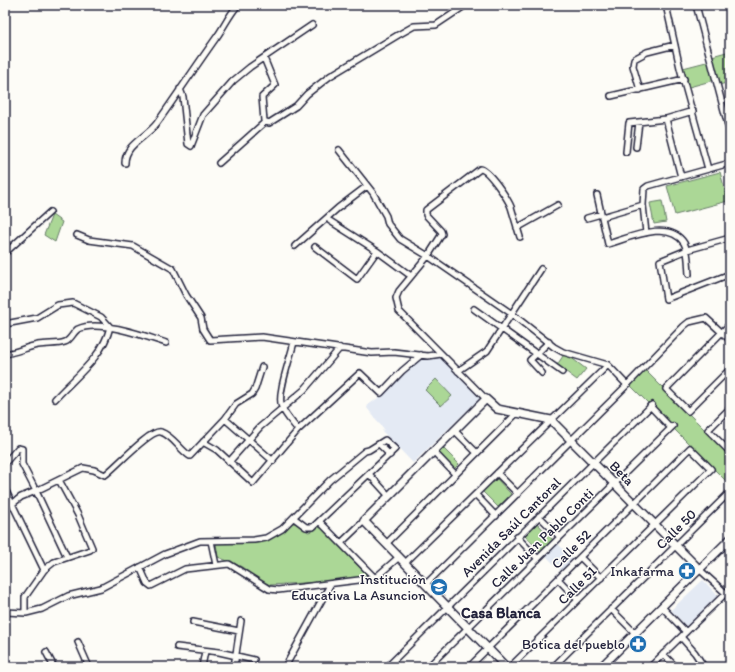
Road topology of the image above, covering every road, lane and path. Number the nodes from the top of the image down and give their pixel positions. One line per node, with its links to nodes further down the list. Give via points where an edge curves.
1 (238, 5): 11 (street)
2 (466, 5): 16 (street, via 436,25 414,26 398,35 330,76 285,114 269,123)
3 (666, 5): 8 (street)
4 (696, 5): 18 (street)
5 (727, 5): 6 (street)
6 (730, 17)
7 (312, 25): 9 (street)
8 (675, 45): 10 (street); 12 (street, via 647,52 634,60 633,66)
9 (264, 58): 11 (street, via 233,81 203,115 192,146 188,144); 16 (street, via 275,85 262,97)
10 (684, 79): 12 (street); 14 (street)
11 (180, 89): 22 (street, via 156,124 128,151)
12 (640, 90): 13 (street)
13 (611, 96)
14 (693, 111): 15 (street); 25 (street)
15 (666, 119): 17 (street); 26 (street)
16 (266, 122): 23 (street)
17 (639, 122): 19 (street); 21 (street, via 629,123)
18 (730, 133)
19 (636, 147)
20 (339, 150): 27 (street)
21 (626, 152)
22 (125, 162)
23 (218, 163)
24 (730, 163): 25 (street)
25 (708, 169): 26 (street)
26 (681, 177): 30 (street, via 648,186 643,192)
27 (367, 186): 40 (street); 45 (street, via 394,233)
28 (597, 195): 32 (street)
29 (558, 205): 35 (street)
30 (643, 205): 32 (street); 36 (street)
31 (50, 212): 44 (street)
32 (601, 215): 33 (street); 36 (street, via 608,244)
33 (587, 218)
34 (330, 221): 43 (street)
35 (517, 228): 38 (street); 45 (street, via 505,196 485,171 480,169 426,210 426,215 442,232)
36 (646, 233): 42 (street, via 669,232 684,242)
37 (77, 235): 58 (street, via 89,240 133,246 173,270 201,318 209,340 262,337)
38 (520, 238)
39 (730, 238): 42 (street)
40 (295, 246)
41 (315, 247): 43 (street, via 357,279)
42 (687, 250): 47 (street); 48 (street, via 660,261 666,299)
43 (377, 251): 49 (street)
44 (5, 254)
45 (428, 256): 49 (street); 51 (street)
46 (541, 269): 51 (street)
47 (689, 274)
48 (730, 274)
49 (411, 276): 64 (street, via 396,298 397,308)
50 (474, 309): 55 (street)
51 (512, 314): 55 (street); 59 (street)
52 (5, 324): 54 (street, via 37,318 58,305 74,303 101,317)
53 (730, 324): 56 (street)
54 (110, 327): 60 (street); 63 (street, via 78,329 66,342 37,345 20,352); 73 (street, via 107,338 95,358)
55 (502, 328): 62 (street); 69 (street, via 487,351)
56 (722, 332): 57 (street); 68 (street, via 666,389 688,411); 72 (street, via 706,318 689,322)
57 (730, 340)
58 (294, 342): 61 (street); 75 (street, via 285,373 280,402)
59 (549, 342): 62 (street); 66 (street, via 563,352)
60 (166, 343)
61 (340, 348): 65 (street, via 372,353); 75 (street, via 304,390)
62 (537, 353): 70 (street); 71 (street, via 529,360)
63 (5, 354)
64 (440, 354): 65 (street); 69 (street)
65 (421, 355): 81 (street, via 381,393 360,373)
66 (608, 365): 72 (street); 79 (street)
67 (262, 367): 78 (street, via 252,394 236,404)
68 (730, 369)
69 (458, 371): 74 (street)
70 (562, 372)
71 (542, 373)
72 (627, 385): 84 (street)
73 (55, 399)
74 (486, 399): 77 (street, via 497,408); 82 (street)
75 (282, 407): 81 (street); 83 (street)
76 (730, 408): 88 (street, via 708,430)
77 (517, 413): 79 (street); 89 (street)
78 (225, 419): 83 (street); 85 (street)
79 (552, 420): 84 (street, Beta); 94 (street)
80 (672, 427): 92 (street, Avenida Saúl Cantoral, via 651,406); 98 (street, Calle Juan Pablo Conti)
81 (298, 430): 90 (street)
82 (454, 430): 87 (street); 89 (street)
83 (248, 440): 90 (street); 91 (street)
84 (572, 440): 92 (street, Beta); 102 (street)
85 (203, 442): 91 (street, via 217,450); 97 (street, via 189,455 172,439 157,432 144,440 105,475 83,468)
86 (690, 448): 106 (street, Calle 52); 112 (street, Calle 51, via 711,469)
87 (433, 451): 96 (street); 104 (street)
88 (729, 451)
89 (477, 453): 96 (street)
90 (273, 461): 91 (street, via 253,483)
91 (229, 462)
92 (594, 462): 98 (street, Beta); 108 (street, Avenida Saúl Cantoral)
93 (5, 463): 100 (street, via 18,448 22,449 22,464)
94 (497, 473): 102 (street); 103 (street)
95 (369, 474): 104 (street); 109 (street, via 390,455 379,444 365,451 330,480); 111 (street)
96 (455, 474): 118 (street)
97 (59, 480): 100 (street); 120 (street, via 92,545 90,550)
98 (614, 484): 106 (street, Beta); 114 (street, Calle Juan Pablo Conti)
99 (5, 489): 105 (street)
100 (36, 491): 105 (street); 120 (street)
101 (730, 492): 119 (street, Calle 50)
102 (518, 494): 107 (street)
103 (476, 495): 107 (street); 124 (street)
104 (389, 496): 110 (street)
105 (12, 504): 128 (street)
106 (634, 504): 112 (street, Beta); 122 (street, Calle 52)
107 (496, 516): 132 (street)
108 (539, 516): 113 (street, Avenida Saúl Cantoral); 114 (street)
109 (294, 518): 111 (street, via 308,528); 116 (street, via 266,538)
110 (364, 521): 117 (street); 118 (street)
111 (320, 522): 117 (street)
112 (655, 525): 119 (street, Beta); 130 (street, Calle 51)
113 (517, 537): 123 (street); 138 (street, Avenida Saúl Cantoral)
114 (560, 537): 123 (street, Calle Juan Pablo Conti)
115 (730, 539): 127 (street)
116 (211, 541): 125 (street); 126 (street, via 183,546)
117 (341, 543): 129 (street)
118 (386, 544): 121 (street)
119 (676, 546): 127 (street, Beta); 140 (street, Calle 50)
120 (67, 557): 128 (street, via 54,562)
121 (399, 557): 124 (street); 129 (street)
122 (580, 557): 130 (street); 131 (street, Calle 52)
123 (538, 558): 145 (street, Calle Juan Pablo Conti)
124 (405, 563): 132 (street)
125 (216, 565): 126 (street, via 185,568 151,586); 133 (street, via 229,564 269,589)
126 (140, 568): 142 (street, via 101,588 68,596 42,609)
127 (699, 569): 135 (street, Beta); 139 (street)
128 (44, 570): 142 (street, via 25,597)
129 (375, 578): 133 (street)
130 (601, 578): 137 (street, Calle 51)
131 (558, 579): 137 (street); 152 (street, Calle 52)
132 (426, 584): 138 (street)
133 (330, 585): 162 (street)
134 (730, 589): 135 (street)
135 (725, 594): 136 (street, Beta); 147 (street)
136 (730, 597)
137 (578, 600): 167 (street, Calle 51)
138 (448, 607): 145 (street); 163 (street, Avenida Saúl Cantoral)
139 (662, 607): 147 (street); 148 (street)
140 (611, 609): 148 (street); 168 (street, Calle 50)
141 (5, 612): 142 (street)
142 (25, 613)
143 (241, 621): 146 (street)
144 (193, 622): 146 (street)
145 (468, 628): 152 (street); 164 (street, Calle Juan Pablo Conti)
146 (239, 631): 156 (street)
147 (686, 632): 149 (street)
148 (635, 633): 169 (street)
149 (681, 637): 155 (street); 172 (street, via 696,653)
150 (78, 642): 159 (street)
151 (177, 647): 153 (street)
152 (488, 648): 165 (street, Calle 52); 166 (street)
153 (205, 651): 156 (street); 160 (street)
154 (46, 652): 158 (street)
155 (663, 654): 170 (street); 171 (street)
156 (235, 656): 157 (street); 161 (street)
157 (254, 660)
158 (54, 667)
159 (89, 667)
160 (202, 667)
161 (234, 667)
162 (284, 667)
163 (387, 667)
164 (428, 667)
165 (469, 667)
166 (506, 667)
167 (510, 667)
168 (553, 667)
169 (601, 667)
170 (650, 667)
171 (676, 667)
172 (704, 667)

